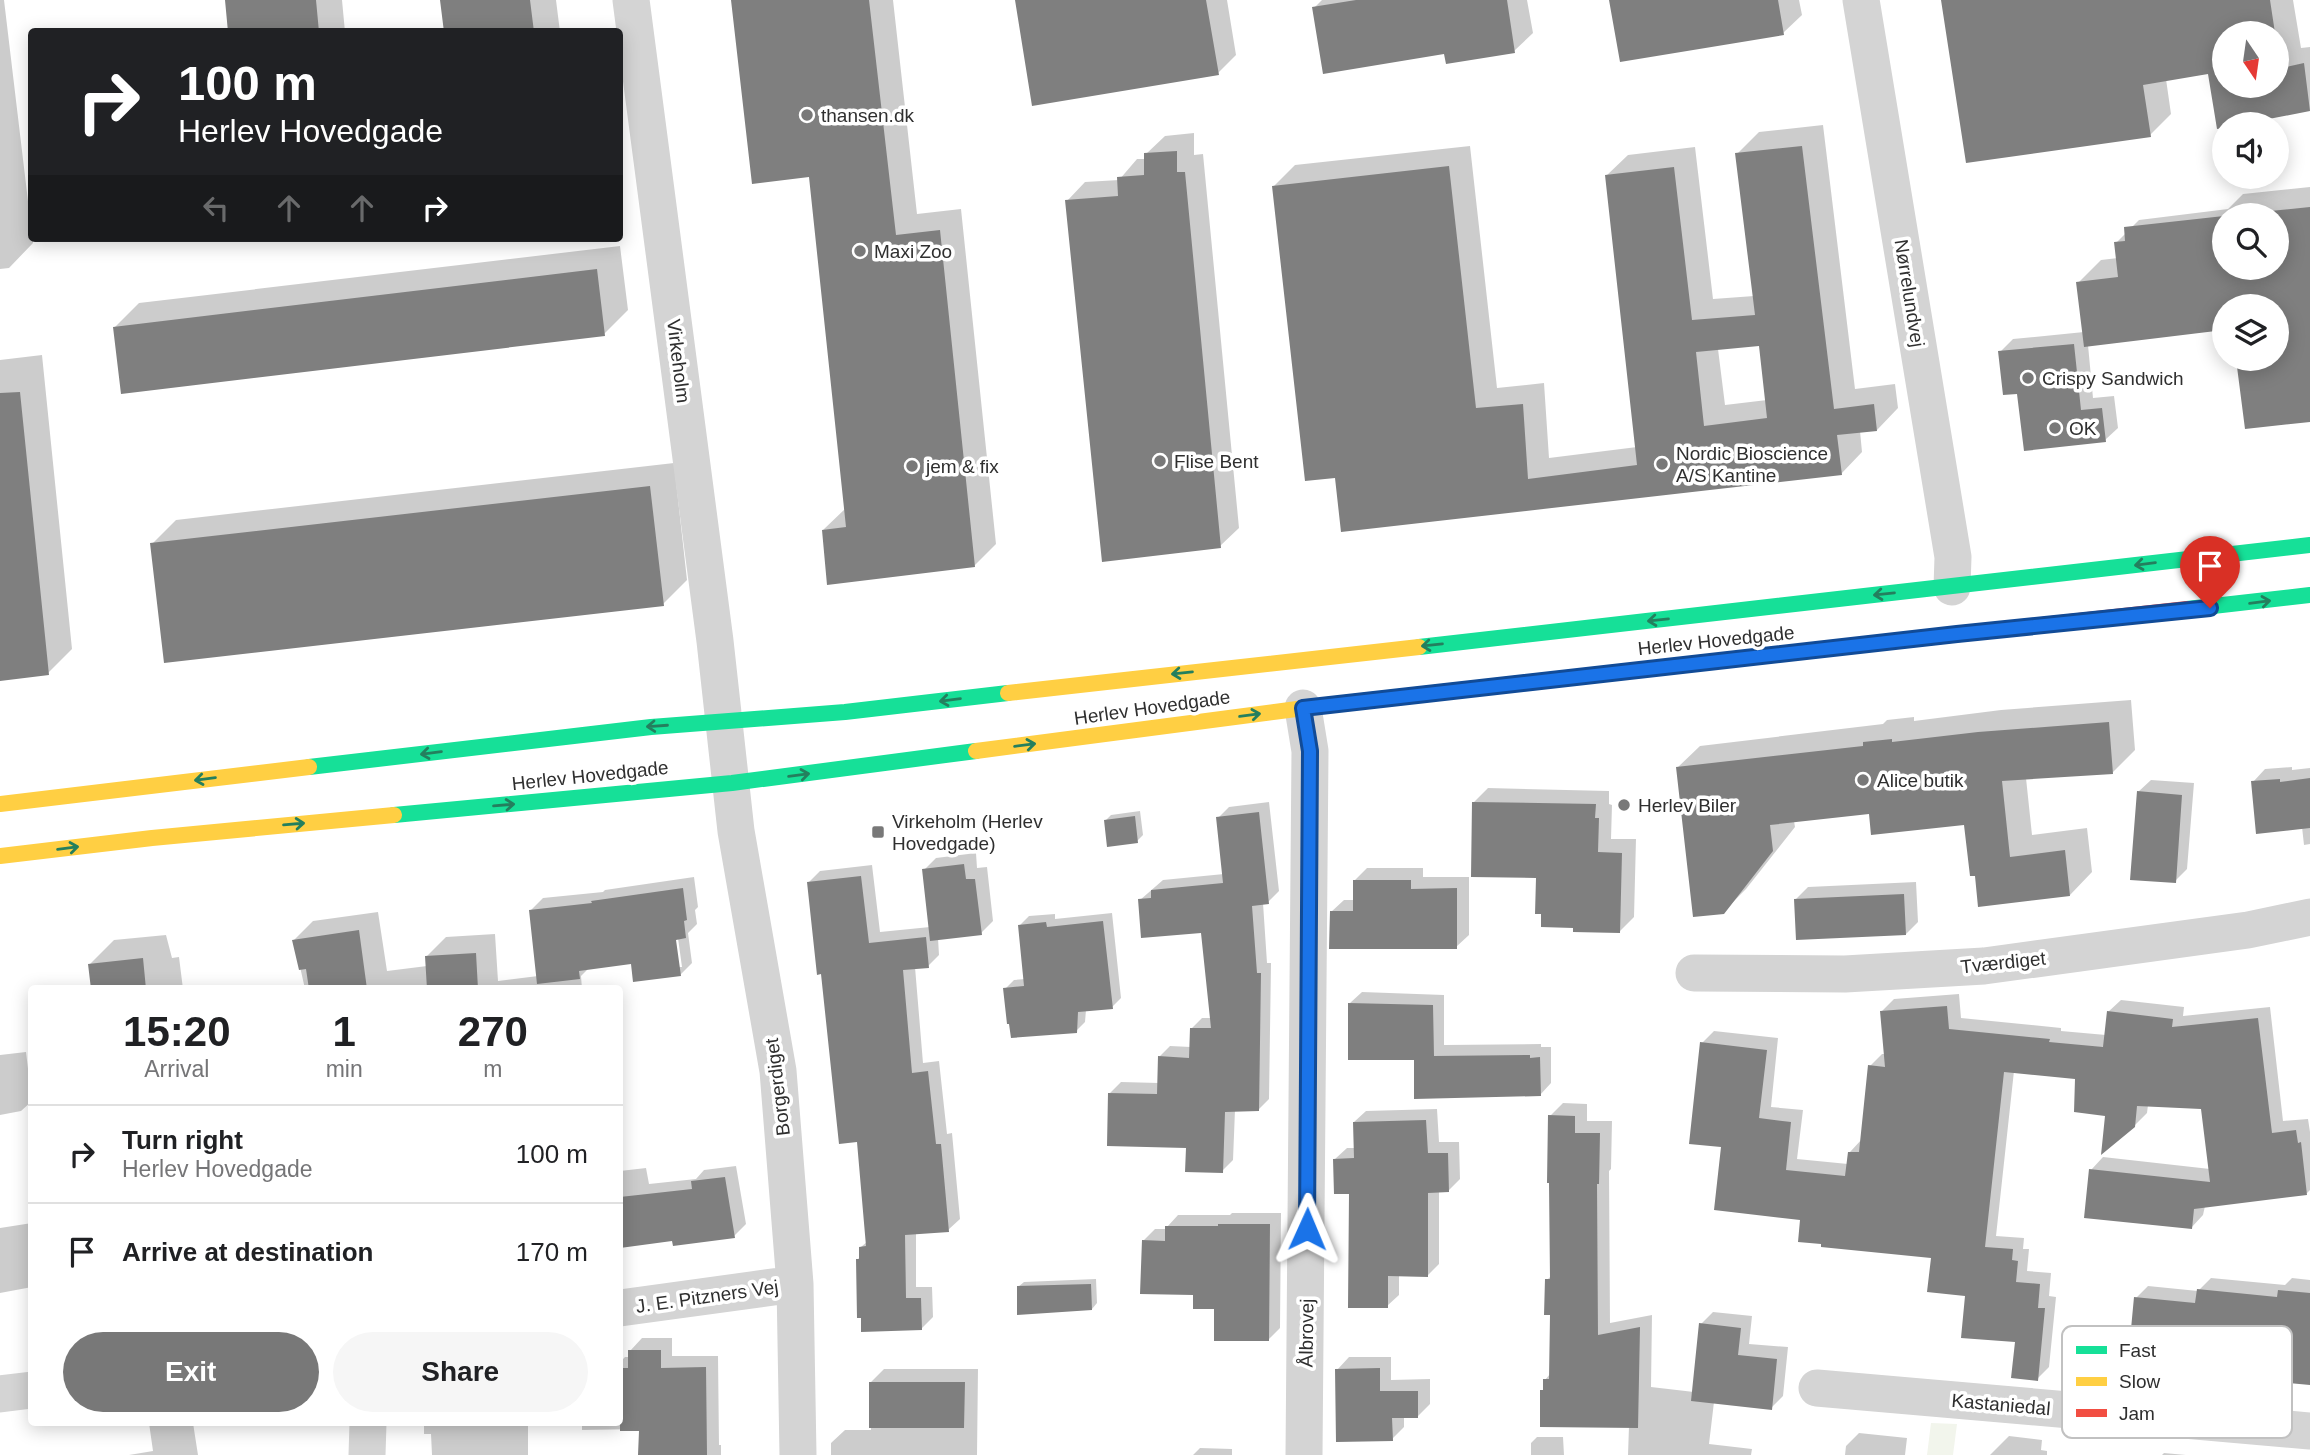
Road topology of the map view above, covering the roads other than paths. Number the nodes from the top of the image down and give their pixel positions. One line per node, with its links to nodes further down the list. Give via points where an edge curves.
1 (631, 0): 7 (street, Virkeholm)
2 (1861, 0): 4 (street, Nørrelundvej, via 1953,557)
3 (2310, 545): 4 (main road, Herlev Hovedgade, one-way to 4)
4 (1952, 587): 7 (main road, Herlev Hovedgade, one-way to 7)
5 (2310, 596): 6 (main road, Herlev Hovedgade, one-way to 5)
6 (1303, 708): 8 (main road, Herlev Hovedgade, one-way to 6); 24 (street, Ålbrovej, via 1310,751)
7 (725, 722): 8 (street, Borgerdiget); 9 (main road, Herlev Hovedgade, one-way to 9)
8 (732, 783): 10 (main road, Herlev Hovedgade, one-way to 8); 13 (street, Borgerdiget, via 742,870 778,1071)
9 (0, 804)
10 (0, 856)
11 (2310, 917): 12 (street, Tværdiget, via 2248,930 1984,966 1845,974)
12 (1694, 973)
13 (795, 1284): 14 (street, J. E. Pitzners Vej); 23 (street, Borgerdiget)
14 (623, 1308)
15 (1817, 1388): 18 (street, Kastaniedal)
16 (28, 1390): 17 (street)
17 (0, 1394)
18 (2062, 1409)
19 (368, 1426): 22 (street)
20 (2292, 1429): 21 (street, Kastaniedal)
21 (2310, 1431)
22 (367, 1455)
23 (798, 1455)
24 (1304, 1455)

